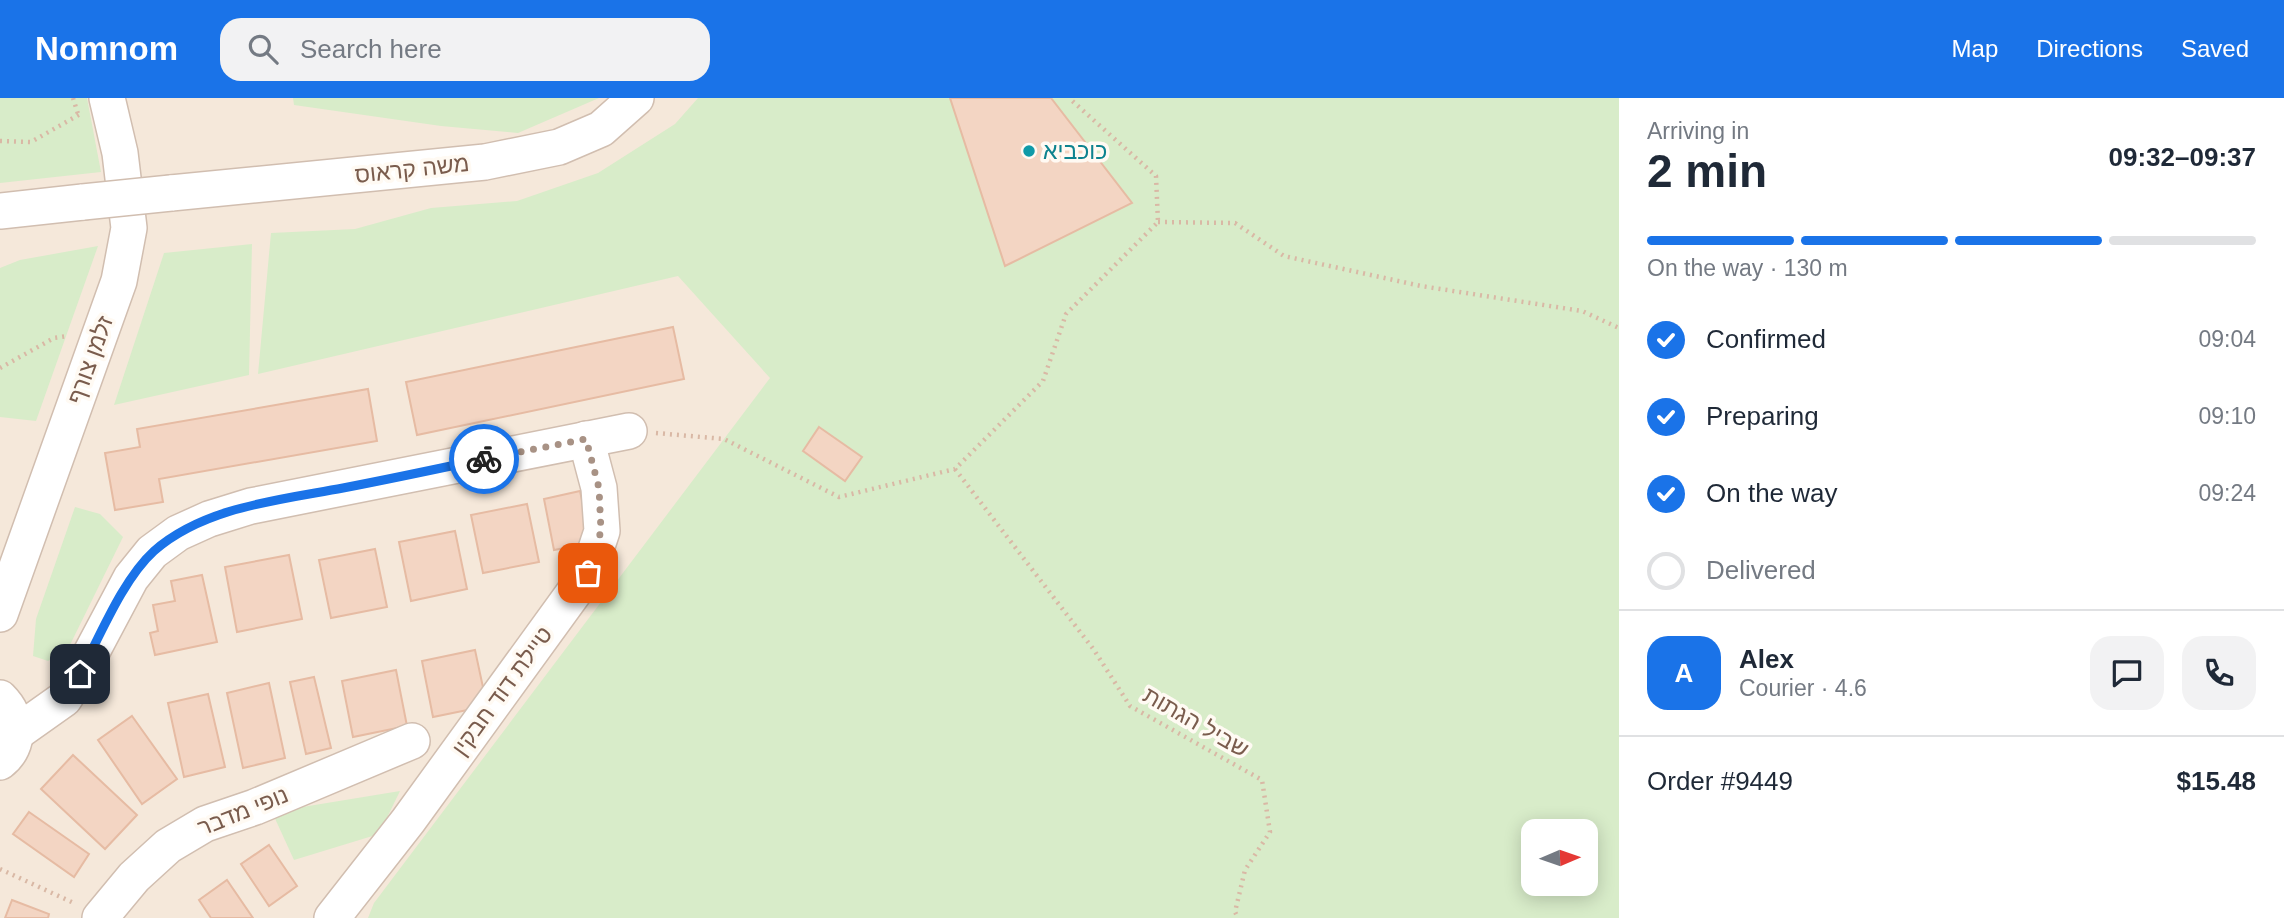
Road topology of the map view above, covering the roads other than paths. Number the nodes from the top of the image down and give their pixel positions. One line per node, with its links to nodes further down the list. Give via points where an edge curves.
1 (636, 98): 3 (street, משה קראוס, bridge, via 601,129 559,147 485,162)
2 (99, 107): 6 (street, זלמן צורף, via 120,153 129,228 119,281)
3 (0, 211)
4 (629, 430): 5 (street)
5 (586, 439): 10 (street, via 250,506 178,533 152,552 131,578 64,699); 12 (street, טיילת דוד חבקין, via 599,488 601,531 588,573)
6 (6, 576): 7 (street, זלמן צורף)
7 (0, 614)
8 (0, 698): 10 (street, via 14,719)
9 (412, 741): 11 (street, נופי מדבר, via 205,824 168,846)
10 (8, 748)
11 (101, 917)
12 (332, 918)

